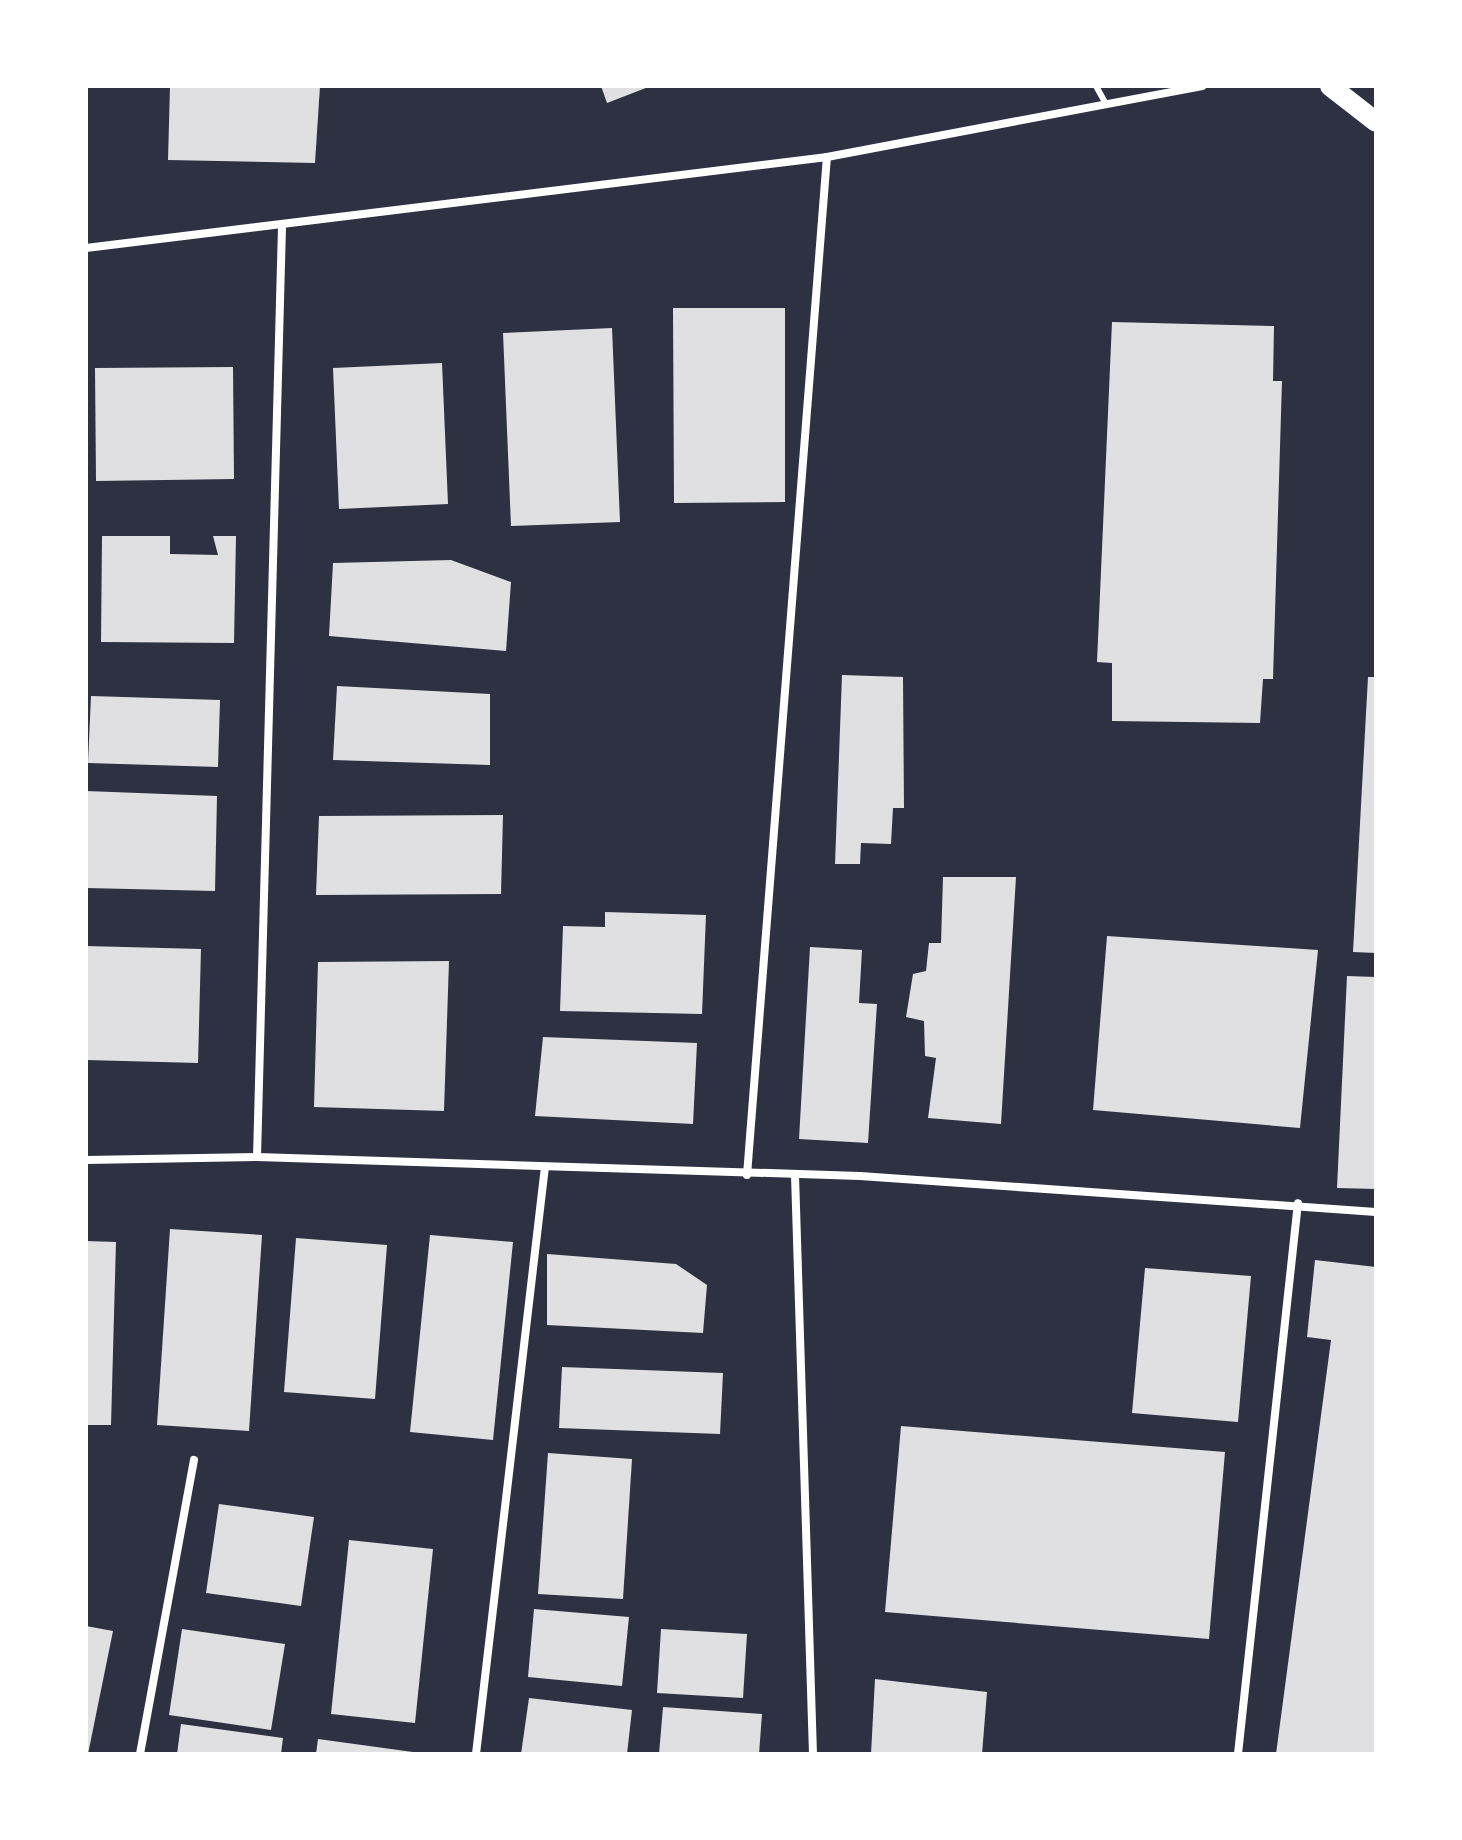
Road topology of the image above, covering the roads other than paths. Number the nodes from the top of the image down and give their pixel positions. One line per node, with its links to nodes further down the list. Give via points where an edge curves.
1 (1096, 86): 4 (lane)
2 (1202, 86): 4 (street)
3 (1330, 86): 5 (main road)
4 (1106, 104): 6 (street)
5 (1376, 122)
6 (827, 157): 7 (street); 12 (street)
7 (282, 228): 8 (street); 9 (street)
8 (86, 248)
9 (257, 1157): 10 (street); 11 (street)
10 (86, 1160)
11 (545, 1167): 12 (street); 18 (street)
12 (747, 1175): 13 (street)
13 (795, 1175): 14 (street); 19 (street)
14 (1298, 1203): 15 (street); 20 (street)
15 (1376, 1212)
16 (194, 1460): 17 (street)
17 (140, 1754)
18 (476, 1754)
19 (813, 1754)
20 (1238, 1754)

